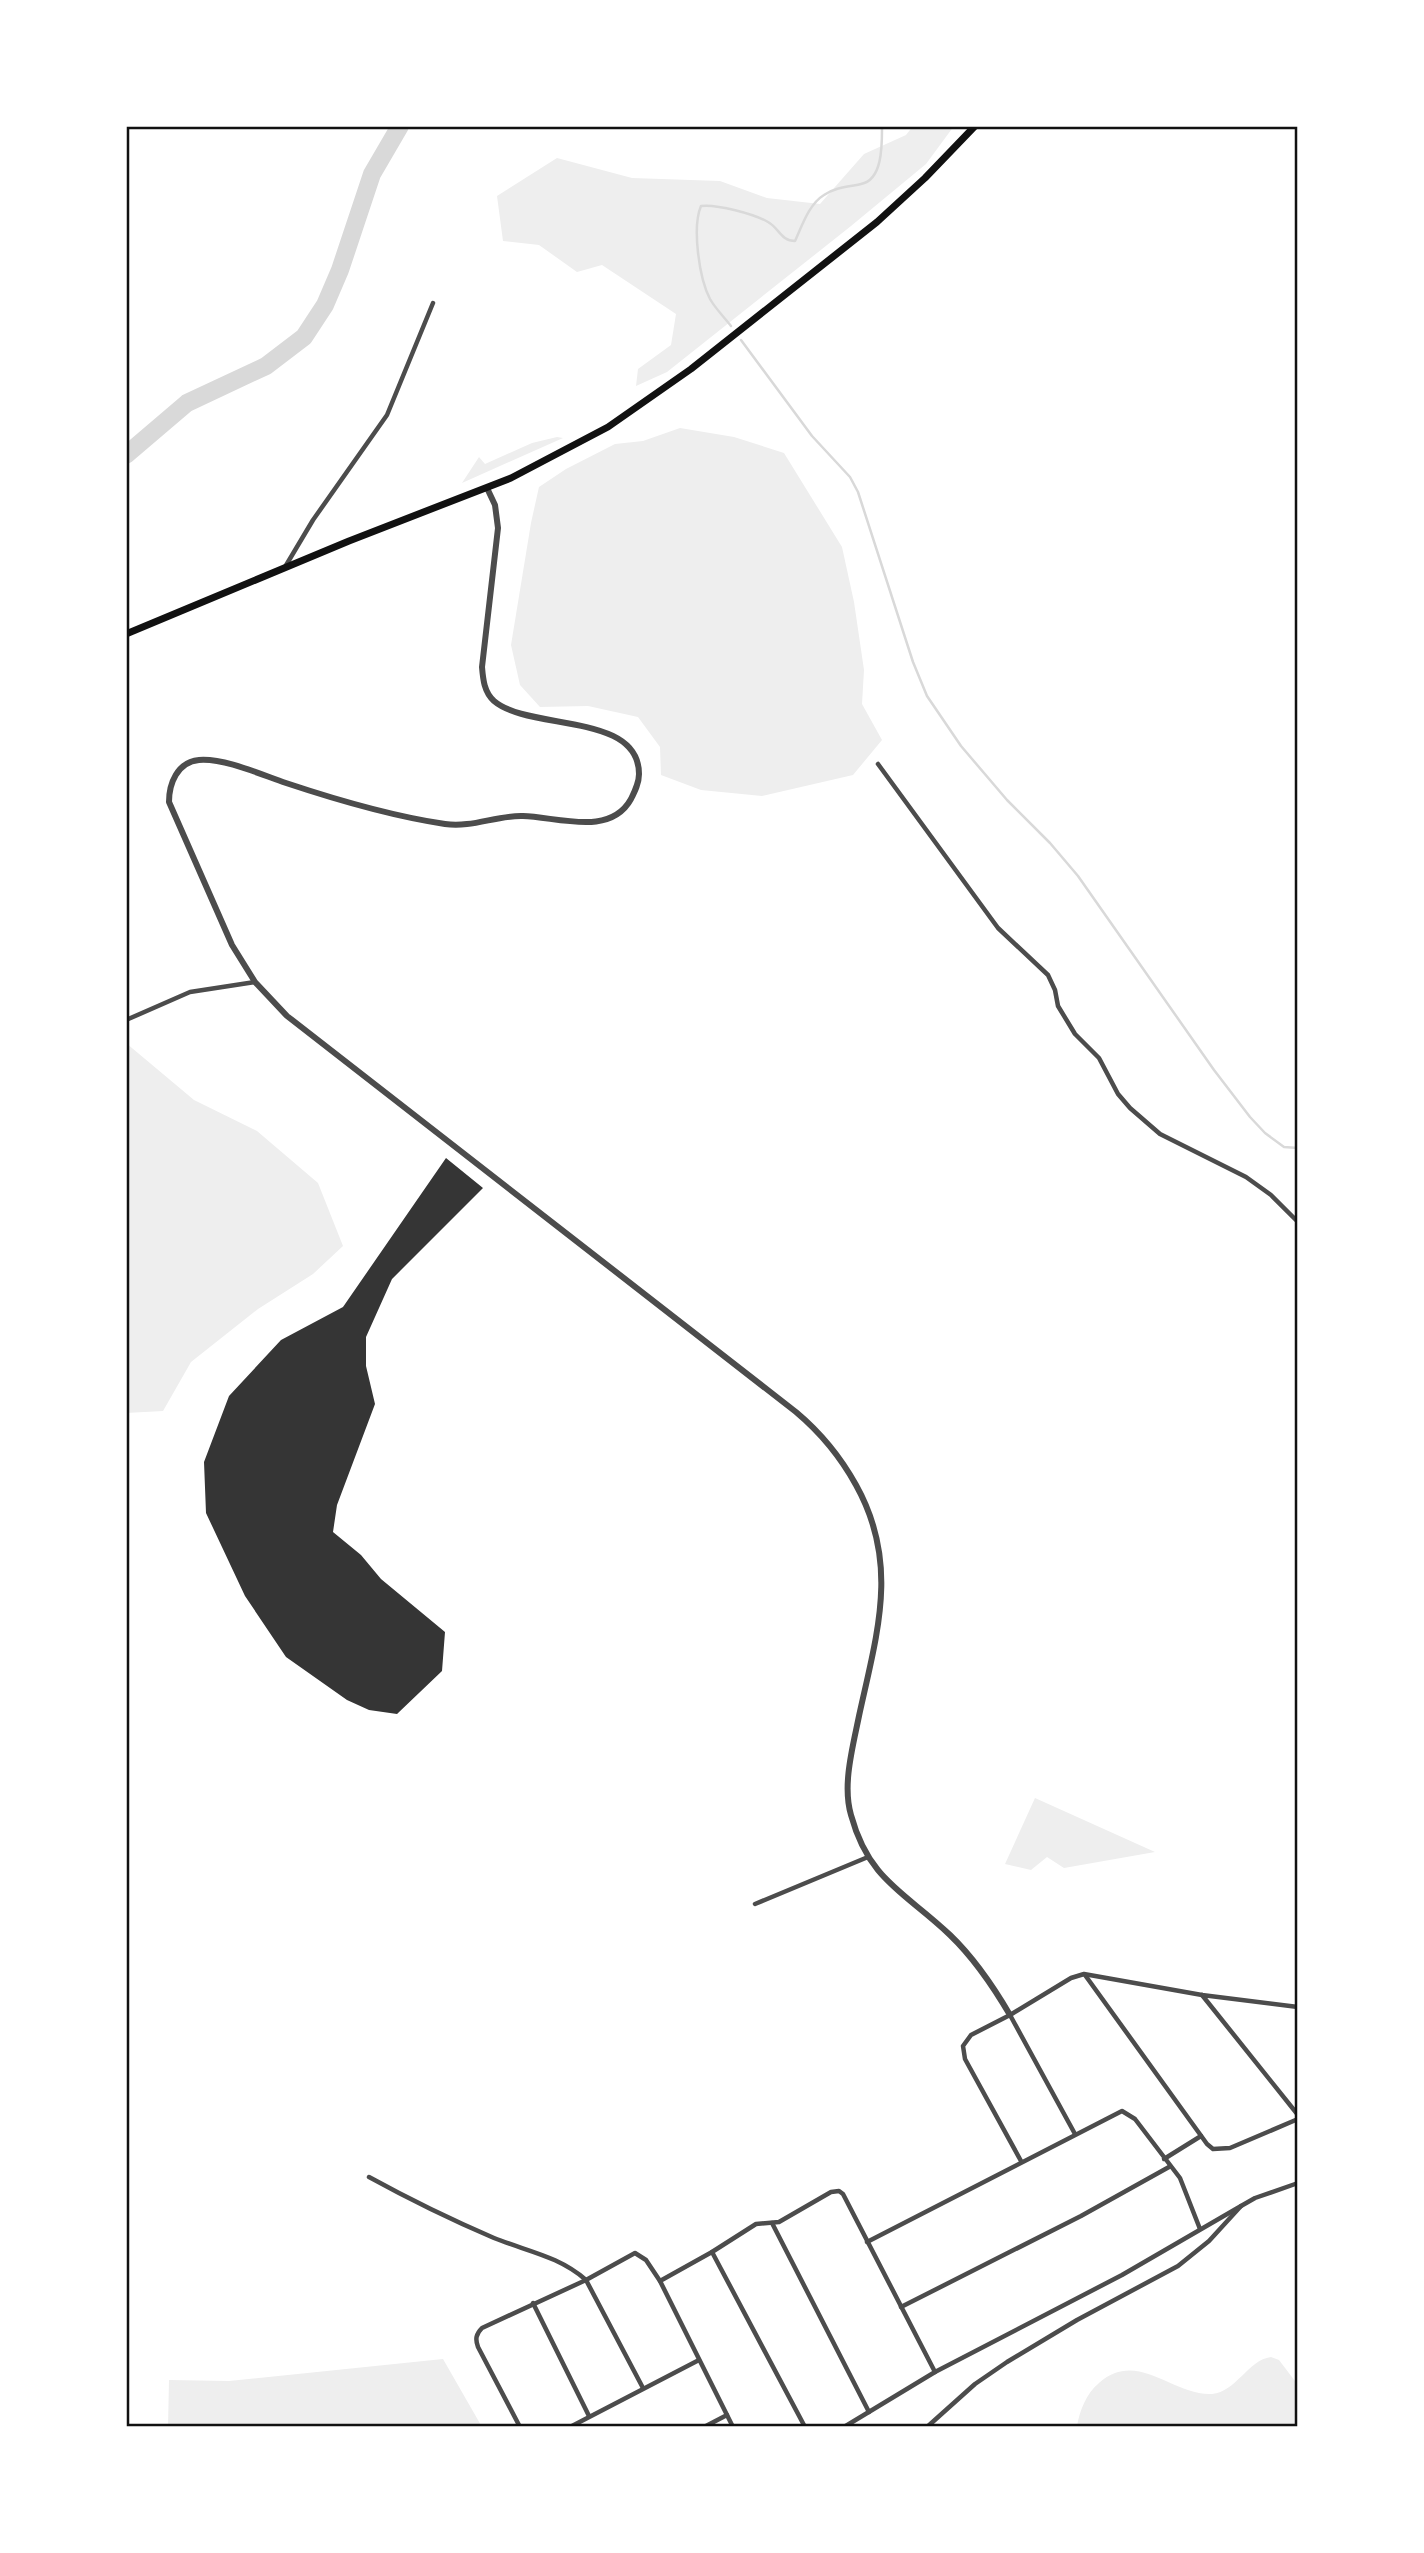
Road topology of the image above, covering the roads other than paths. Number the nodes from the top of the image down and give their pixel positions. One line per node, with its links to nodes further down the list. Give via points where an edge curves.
1 (975, 126): 3 (main road, via 877,222 691,369 608,427)
2 (433, 303): 4 (street, via 387,415)
3 (486, 488): 4 (main road); 7 (street, via 495,505 498,528 482,667 486,690 507,709 615,735 635,756 637,788 619,814 607,820 592,823 523,816 464,826 368,807 214,761 190,762 174,776 169,802 211,903)
4 (285, 567): 5 (main road)
5 (126, 634)
6 (878, 764): 9 (street, via 998,928 1048,975 1058,1006 1075,1034 1098,1059 1130,1108 1160,1134 1245,1177)
7 (256, 982): 8 (street, via 190,992); 10 (street, via 287,1016 796,1412 844,1464 870,1511 880,1548 882,1581 874,1644 851,1755 849,1787 850,1813)
8 (126, 1020)
9 (1298, 1222)
10 (868, 1857): 11 (street); 15 (street, via 889,1885 972,1959)
11 (755, 1904)
12 (1084, 1974): 13 (street); 15 (street); 18 (street)
13 (1202, 1994): 14 (street); 16 (street)
14 (1298, 2007)
15 (1010, 2015): 17 (street); 20 (street, via 971,2035 963,2051)
16 (1298, 2117): 18 (street, via 1222,2150 1213,2149)
17 (1075, 2134): 19 (street, via 1117,2112 1127,2112); 20 (street)
18 (1202, 2136): 19 (street)
19 (1164, 2159): 21 (street)
20 (1021, 2161): 27 (street)
21 (1170, 2166): 26 (street); 32 (street)
22 (369, 2177): 29 (street, via 494,2238 567,2265)
23 (1298, 2183): 24 (street)
24 (1241, 2206): 26 (street); 45 (street, via 1178,2266 1007,2362)
25 (772, 2223): 27 (street, via 839,2191); 28 (street, via 756,2224); 36 (street)
26 (1200, 2229): 34 (street)
27 (867, 2242): 32 (street)
28 (712, 2252): 30 (street); 43 (street)
29 (586, 2280): 30 (street, via 635,2253 646,2260); 31 (street); 35 (street)
30 (660, 2281): 33 (street)
31 (533, 2303): 38 (street); 39 (street, via 482,2328 476,2337)
32 (901, 2308): 34 (street)
33 (699, 2360): 35 (street); 37 (street)
34 (935, 2372): 36 (street)
35 (643, 2388): 38 (street)
36 (869, 2412): 44 (street)
37 (727, 2415): 41 (street); 42 (street)
38 (589, 2416): 40 (street)
39 (520, 2427)
40 (570, 2427)
41 (705, 2427)
42 (733, 2427)
43 (805, 2427)
44 (844, 2427)
45 (927, 2427)

